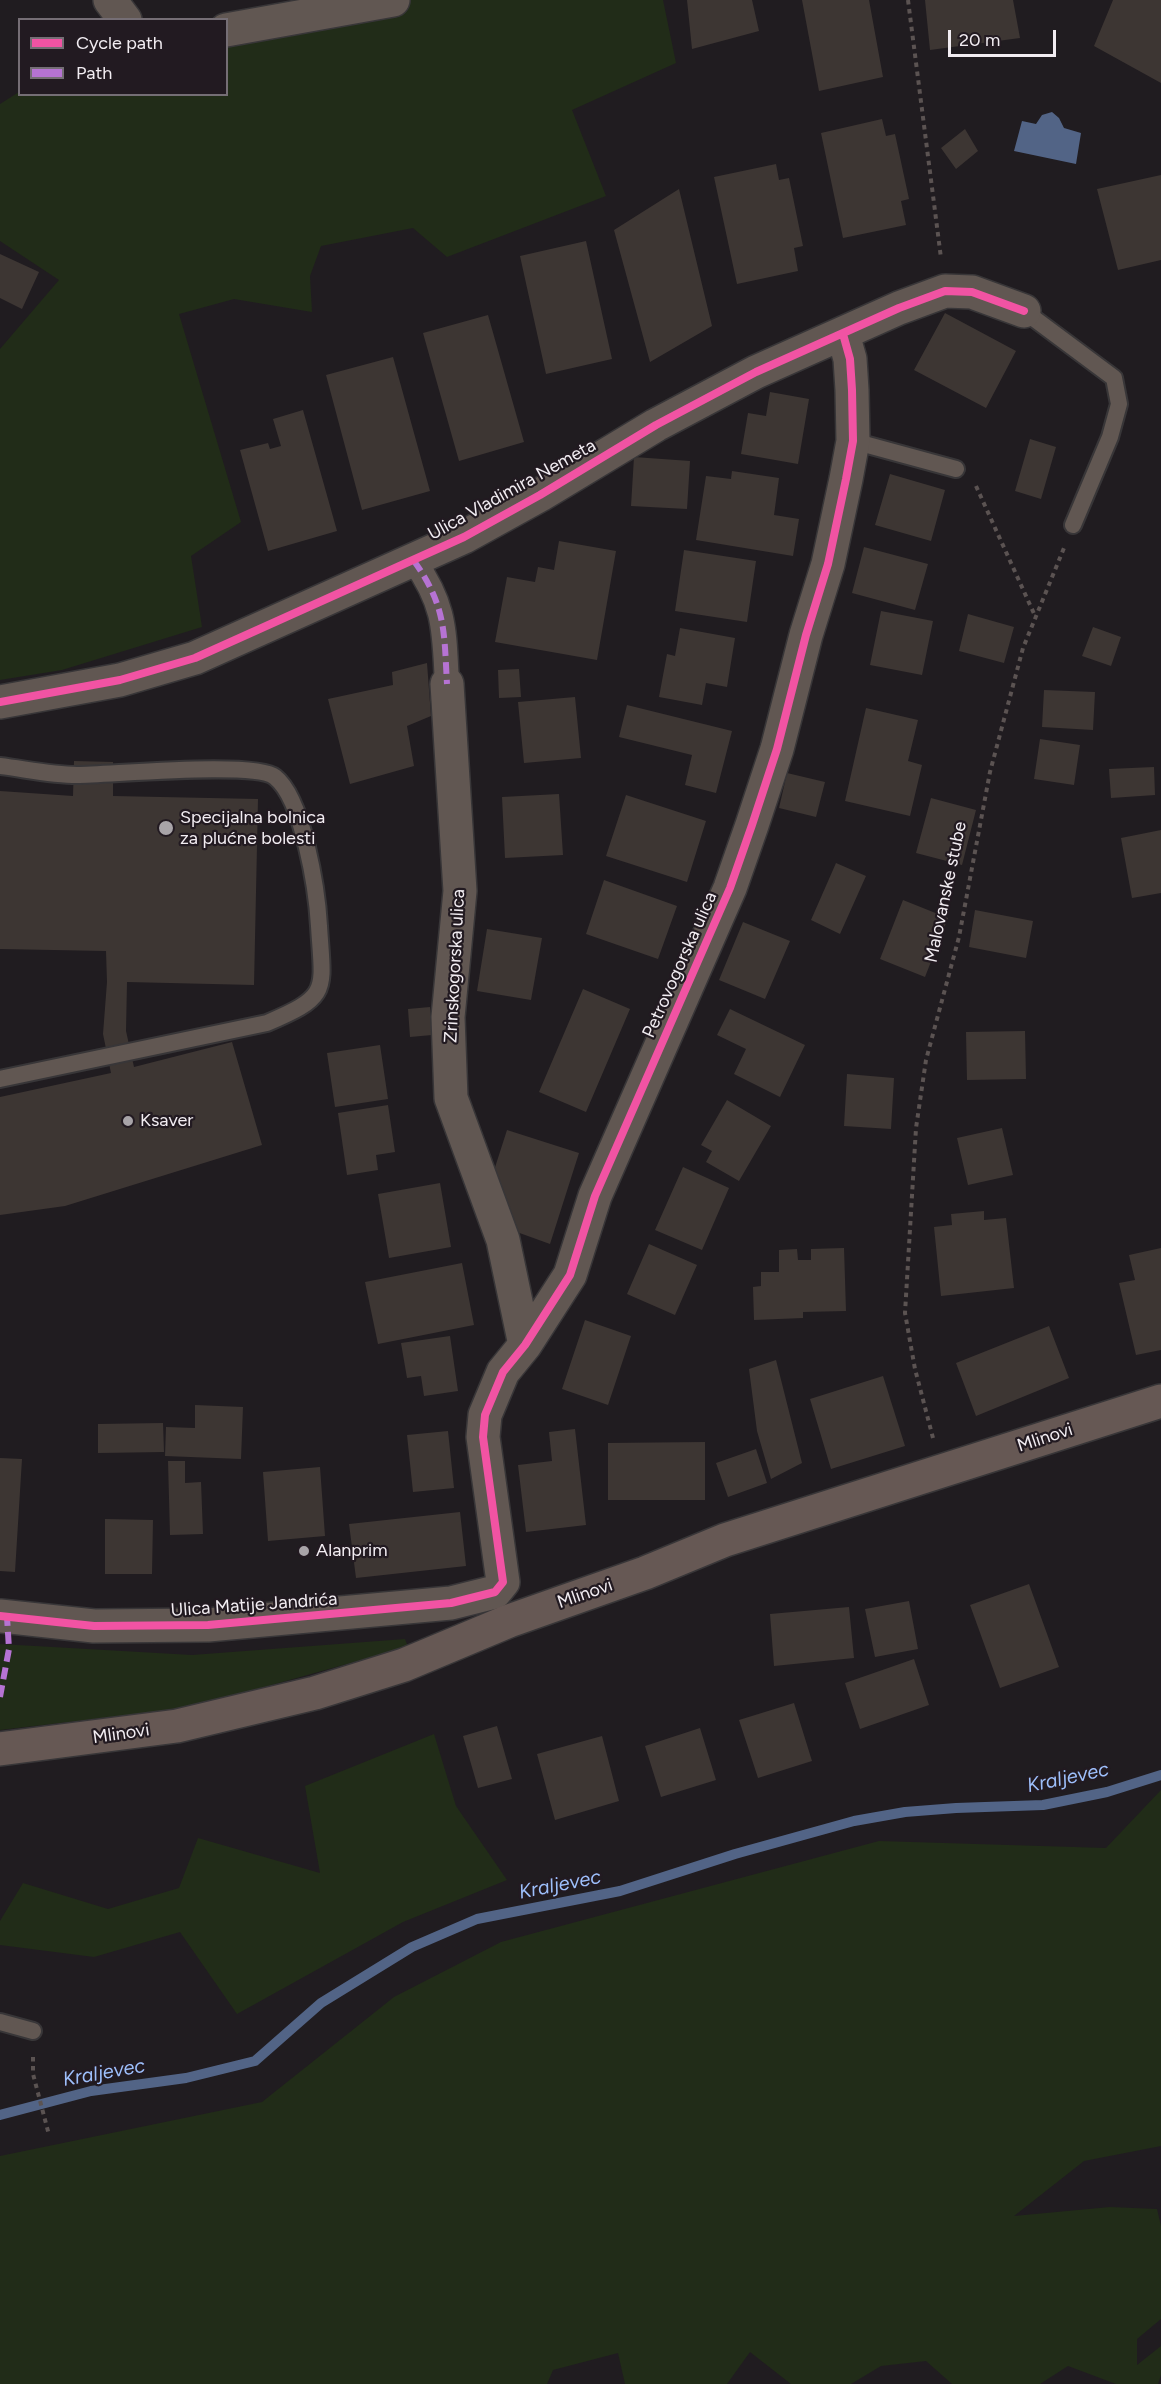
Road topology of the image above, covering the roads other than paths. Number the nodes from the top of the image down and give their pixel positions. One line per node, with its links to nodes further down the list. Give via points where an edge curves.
1 (110, 0): 3 (street)
2 (393, 0): 4 (street)
3 (124, 18)
4 (228, 30)
5 (1024, 311): 6 (street, Ulica Vladimira Nemeta, via 972,292 945,291); 9 (lane, via 1114,378 1119,404 1110,437)
6 (843, 334): 7 (street, Petrovogorska ulica, via 850,359); 10 (street, Ulica Vladimira Nemeta, via 756,372 656,425 464,537)
7 (853, 441): 8 (lane); 15 (street, Petrovogorska ulica, via 828,564 777,750 741,857 595,1196 570,1275)
8 (956, 469)
9 (1073, 525)
10 (414, 561): 11 (street, via 439,605); 12 (street, Ulica Vladimira Nemeta, via 195,658 120,680)
11 (447, 684): 15 (street, Zrinskogorska ulica, via 460,891 448,1017 451,1098 503,1240)
12 (0, 702)
13 (0, 766): 14 (lane, via 74,775 215,769 272,775 286,788 299,818 318,904 322,973 314,999 267,1023)
14 (0, 1079)
15 (525, 1345): 17 (street, Petrovogorska ulica, via 502,1372 485,1415 483,1437)
16 (1161, 1401): 19 (main road, Mlinovi, via 725,1540 404,1665 325,1690 177,1726)
17 (503, 1582): 18 (street, Ulica Matije Jandrića, via 495,1592 451,1603 208,1625 94,1626)
18 (0, 1616)
19 (0, 1749)
20 (0, 2022): 21 (lane)
21 (33, 2031)

